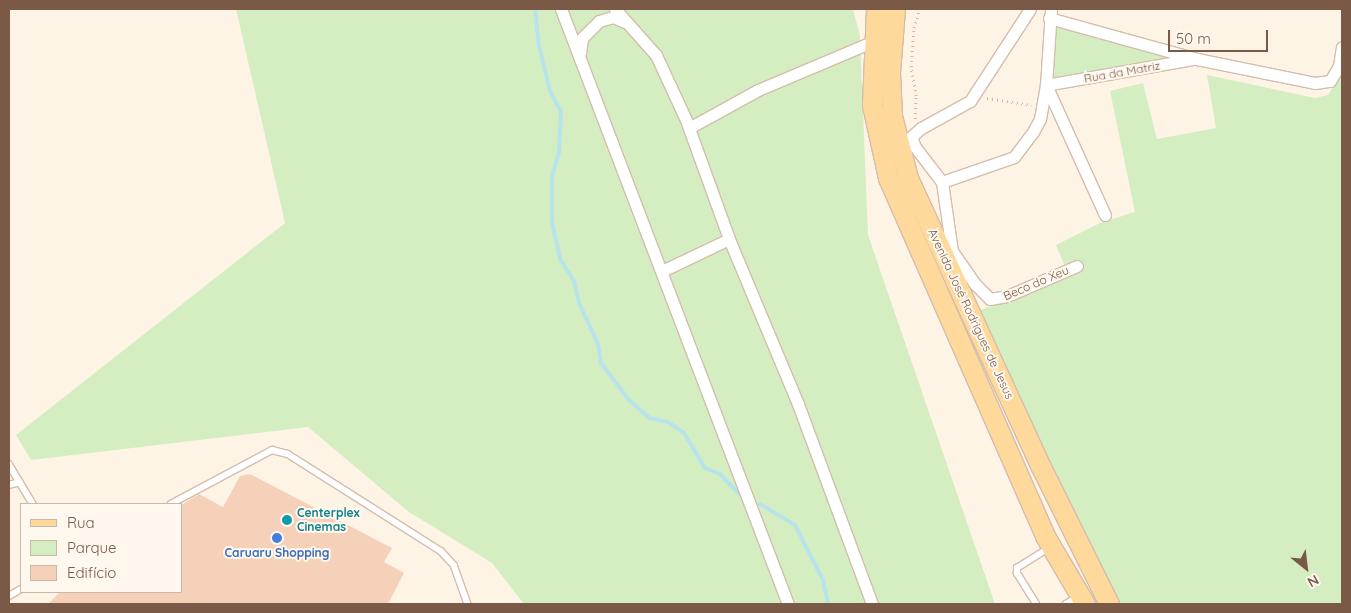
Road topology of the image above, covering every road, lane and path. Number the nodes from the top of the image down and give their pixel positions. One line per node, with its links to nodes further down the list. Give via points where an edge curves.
1 (561, 9): 11 (street)
2 (615, 9): 8 (street)
3 (876, 9): 9 (main road, Avenida José Rodrigues de Jesus)
4 (895, 9): 21 (main road, Avenida José Rodrigues de Jesus, via 890,72 892,116 908,178)
5 (919, 9): 17 (path, via 911,67 916,96)
6 (1030, 9): 14 (street)
7 (1050, 13): 12 (street); 13 (street)
8 (633, 26): 11 (street, via 613,17 600,21 582,38); 16 (street, via 656,56)
9 (874, 41): 16 (street, via 758,90); 29 (main road, Avenida José Rodrigues de Jesus, via 872,105 888,178)
10 (1342, 47): 12 (street, via 1339,66 1330,81 1315,83)
11 (580, 53): 23 (street)
12 (1197, 59): 13 (street, Rua da Matriz)
13 (1046, 85): 15 (street); 19 (street)
14 (973, 96): 15 (path); 17 (street, via 964,106)
15 (1042, 106): 18 (street, via 1033,132 1014,157)
16 (689, 128): 20 (street)
17 (914, 133): 18 (street, via 911,138 914,147)
18 (942, 182): 21 (street)
19 (1105, 216)
20 (729, 240): 23 (street); 35 (street, via 798,404)
21 (948, 254): 22 (street, Beco do Xeu, via 990,299 996,300); 37 (main road, Avenida José Rodrigues de Jesus, via 1041,467)
22 (1077, 266)
23 (662, 271): 34 (street)
24 (9, 464): 25 (lane)
25 (20, 482): 26 (lane); 27 (lane)
26 (9, 485)
27 (32, 503)
28 (173, 503): 33 (lane, via 272,450 288,454 441,551 454,565)
29 (1051, 547): 32 (main road, Avenida José Rodrigues de Jesus); 36 (lane, via 1017,568)
30 (20, 590): 31 (lane)
31 (9, 596)
32 (1077, 602)
33 (468, 604)
34 (788, 604)
35 (872, 604)
36 (1036, 604)
37 (1109, 604)

